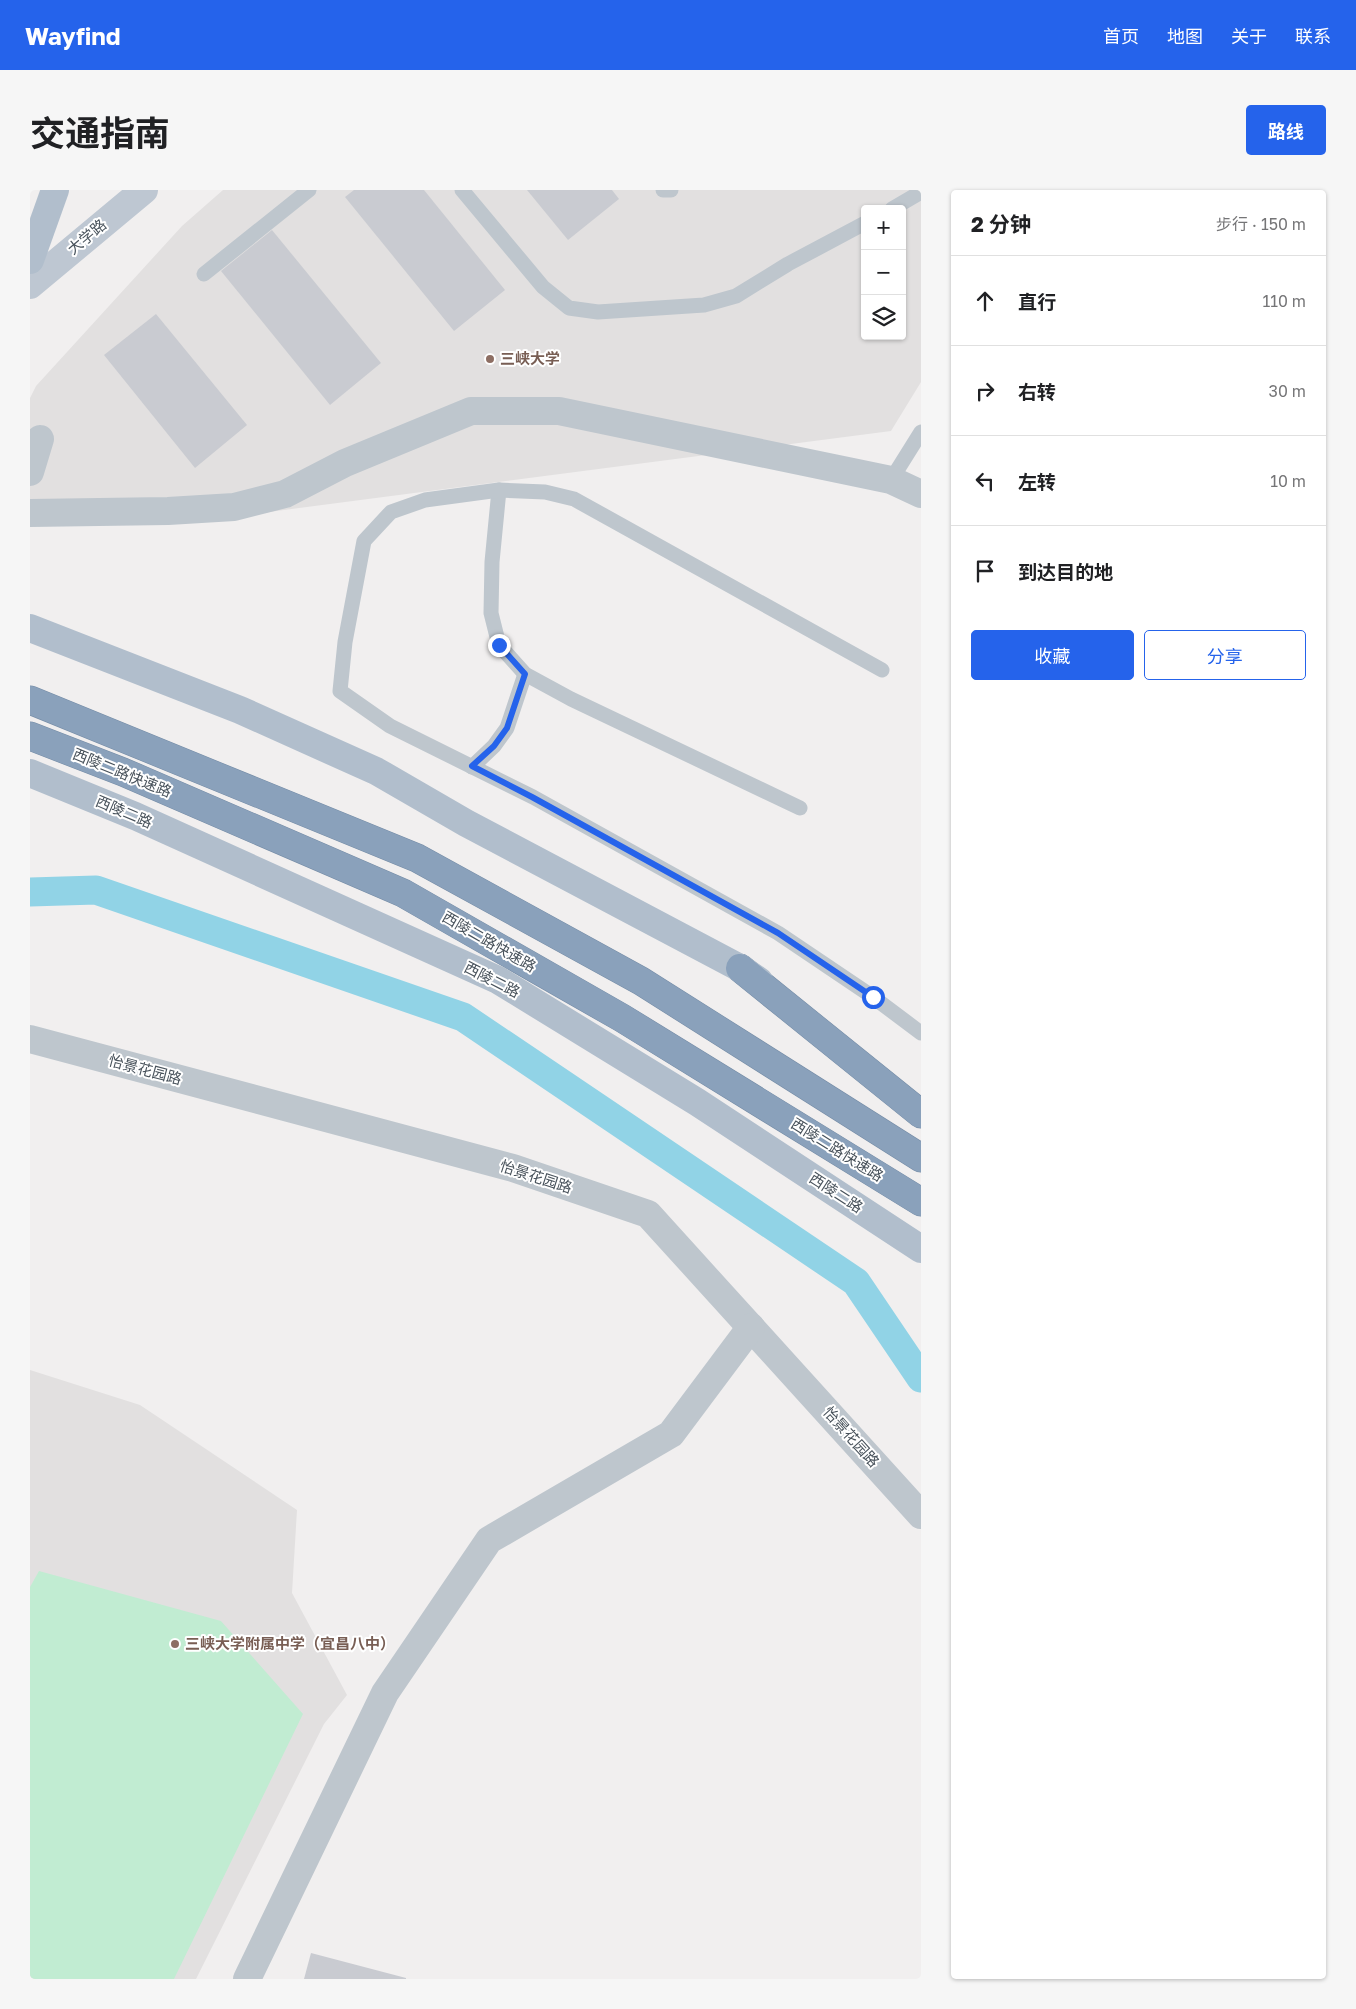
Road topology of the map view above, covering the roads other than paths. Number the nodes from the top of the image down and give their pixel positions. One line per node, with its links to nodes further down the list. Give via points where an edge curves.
1 (55, 190): 10 (main road)
2 (144, 190): 12 (main road, 大学路)
3 (309, 190): 11 (lane)
4 (462, 190): 9 (lane, via 543,287 569,308 598,312 704,305 736,296)
5 (663, 190): 6 (lane)
6 (672, 190)
7 (921, 192): 8 (lane)
8 (899, 205)
9 (861, 225)
10 (30, 260)
11 (204, 274)
12 (30, 285)
13 (921, 432): 16 (lane)
14 (40, 439): 15 (street)
15 (30, 472)
16 (891, 480): 18 (street); 19 (street, via 559,411 471,411 345,463 285,494 234,507)
17 (499, 490): 21 (lane, via 545,492 574,499); 22 (lane, via 492,562 492,613 499,645); 25 (lane, via 425,500 391,512 364,541 345,642 340,691 390,726)
18 (921, 494)
19 (30, 513)
20 (30, 628): 28 (main road, via 240,710 376,771 466,823)
21 (882, 670)
22 (525, 674): 25 (lane, via 507,728 494,746); 27 (lane)
23 (30, 700): 33 (highway, via 417,858 641,981)
24 (30, 736): 34 (highway, 西陵二路快速路, via 123,772 403,893 622,1018)
25 (472, 766): 29 (lane, via 778,933 873,997)
26 (30, 773): 35 (main road, 西陵二路, via 135,816 498,980 697,1102)
27 (800, 808)
28 (740, 968): 31 (main road); 32 (highway)
29 (921, 1034)
30 (30, 1039): 36 (street, 怡景花园路, via 513,1168 648,1214)
31 (921, 1097)
32 (921, 1114)
33 (921, 1158)
34 (921, 1202)
35 (921, 1249)
36 (751, 1327): 37 (street, 怡景花园路); 38 (street, via 671,1434 488,1540 385,1693)
37 (921, 1515)
38 (247, 1979)

